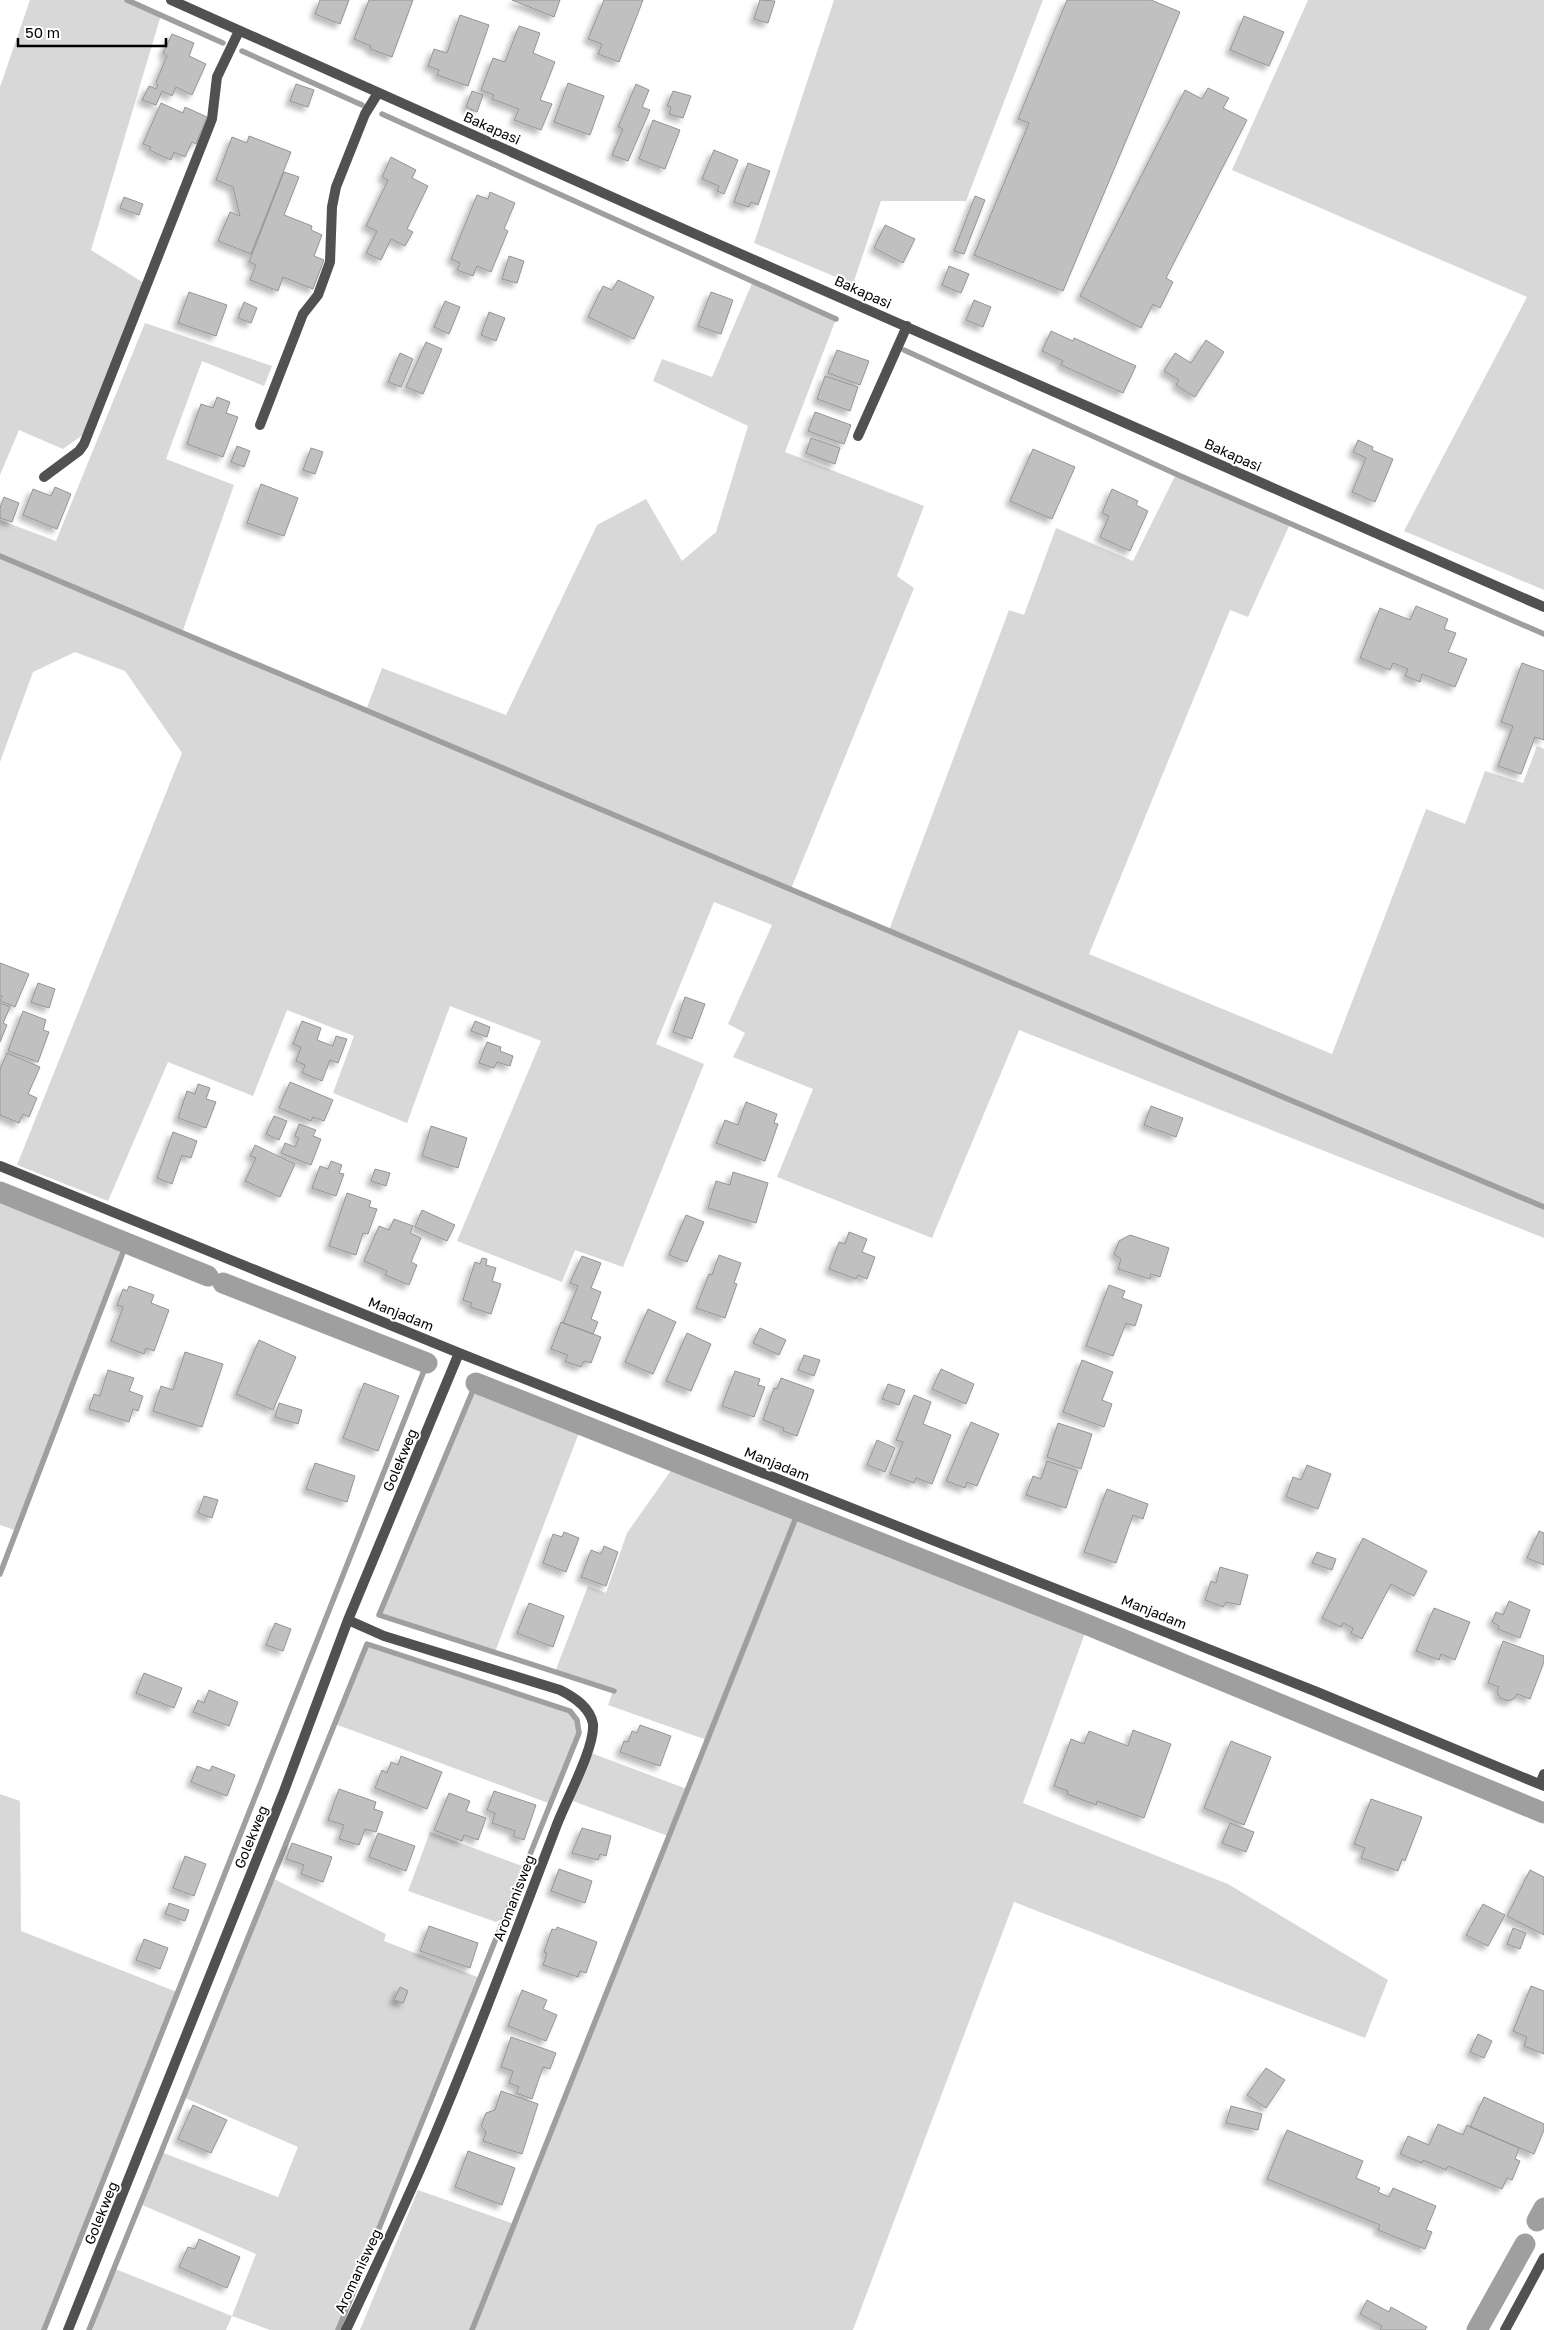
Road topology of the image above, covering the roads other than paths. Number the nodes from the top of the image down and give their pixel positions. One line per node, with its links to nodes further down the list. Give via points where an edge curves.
1 (171, 0): 2 (street, Bakapasi)
2 (240, 31): 3 (street, Bakapasi); 7 (street, via 216,77 212,120 84,444)
3 (378, 93): 4 (street, Bakapasi); 5 (street, via 365,114 336,188 330,262 318,295 303,314)
4 (907, 326): 6 (street); 8 (street, Bakapasi)
5 (260, 425)
6 (858, 436)
7 (44, 478)
8 (1544, 607)
9 (0, 1166): 10 (street, Manjadam)
10 (459, 1353): 11 (street, Golekweg); 12 (street, Manjadam)
11 (348, 1620): 14 (street, Golekweg, via 284,1791); 15 (street, Aromanisweg, via 384,1636 560,1690 577,1698 586,1710 592,1722 592,1733 524,1915 422,2165)
12 (1543, 1782)
13 (1544, 2258): 16 (street)
14 (68, 2330)
15 (346, 2330)
16 (1505, 2330)

